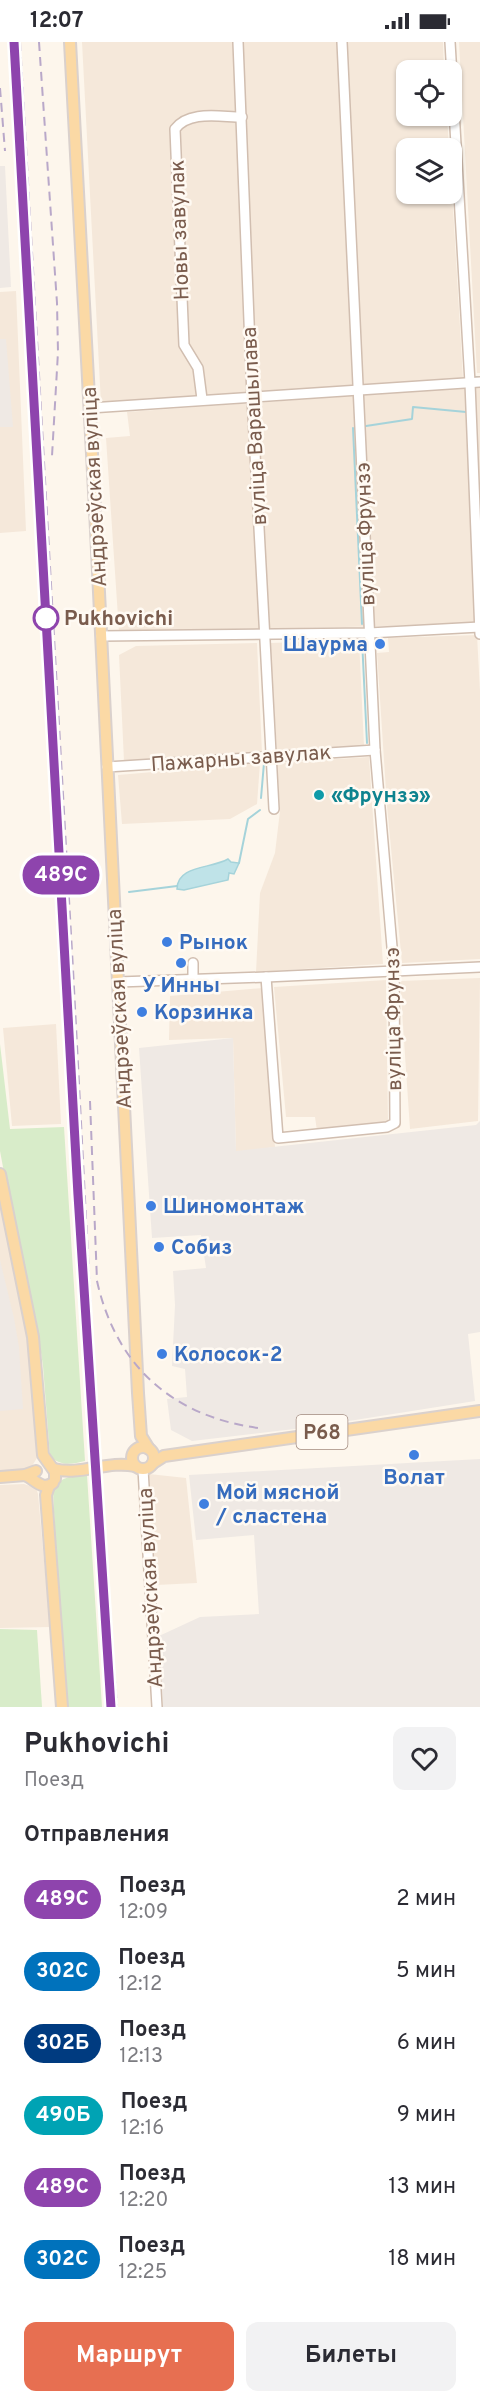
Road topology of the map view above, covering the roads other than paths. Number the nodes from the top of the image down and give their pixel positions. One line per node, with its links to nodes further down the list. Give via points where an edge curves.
1 (70, 42): 10 (main road, Андрэеўская вуліца)
2 (238, 42): 5 (street, вуліца Варашылава)
3 (342, 42): 7 (street, вуліца Фрунзэ)
4 (450, 42): 6 (street)
5 (242, 117): 8 (street, вуліца Варашылава); 9 (street, Новы завулак, via 193,117 180,121 175,129 184,345 198,368)
6 (475, 382): 7 (street); 11 (street)
7 (359, 391): 8 (street); 12 (street, вуліца Фрунзэ)
8 (252, 397): 9 (street); 14 (street, вуліца Варашылава)
9 (202, 399): 10 (street)
10 (90, 408): 15 (main road, Андрэеўская вуліца)
11 (480, 627): 12 (street); 13 (street)
12 (369, 633): 14 (street); 16 (street, вуліца Фрунзэ)
13 (480, 634)
14 (264, 635): 15 (street); 17 (street, вуліца Варашылава)
15 (101, 636): 18 (main road, Андрэеўская вуліца)
16 (375, 750): 17 (street, Пажарны завулак); 22 (street, вуліца Фрунзэ)
17 (270, 756): 18 (street, Пажарны завулак); 19 (street, вуліца Варашылава)
18 (107, 767): 25 (main road, Андрэеўская вуліца)
19 (274, 809)
20 (193, 963): 24 (street)
21 (480, 967): 22 (street)
22 (394, 970): 23 (street); 23 (street, вуліца Фрунзэ, via 395,1123 278,1138)
23 (266, 977): 24 (street)
24 (193, 980): 25 (street)
25 (118, 982): 28 (main road, Андрэеўская вуліца)
26 (0, 1174): 35 (main road, via 33,1337)
27 (480, 1411): 31 (main road, Р68)
28 (141, 1436): 29 (main road, Андрэеўская вуліца); 30 (main road, Андрэеўская вуліца)
29 (150, 1450): 30 (main road, Р68, via 142,1447); 31 (main road, Р68); 33 (main road, via 154,1458)
30 (134, 1452): 32 (main road); 33 (main road, via 132,1461)
31 (164, 1456): 33 (main road, Р68)
32 (120, 1463): 33 (main road); 35 (main road)
33 (144, 1466): 37 (street, Андрэеўская вуліца)
34 (0, 1477): 35 (main road)
35 (45, 1477): 36 (main road)
36 (62, 1707)
37 (157, 1707)

